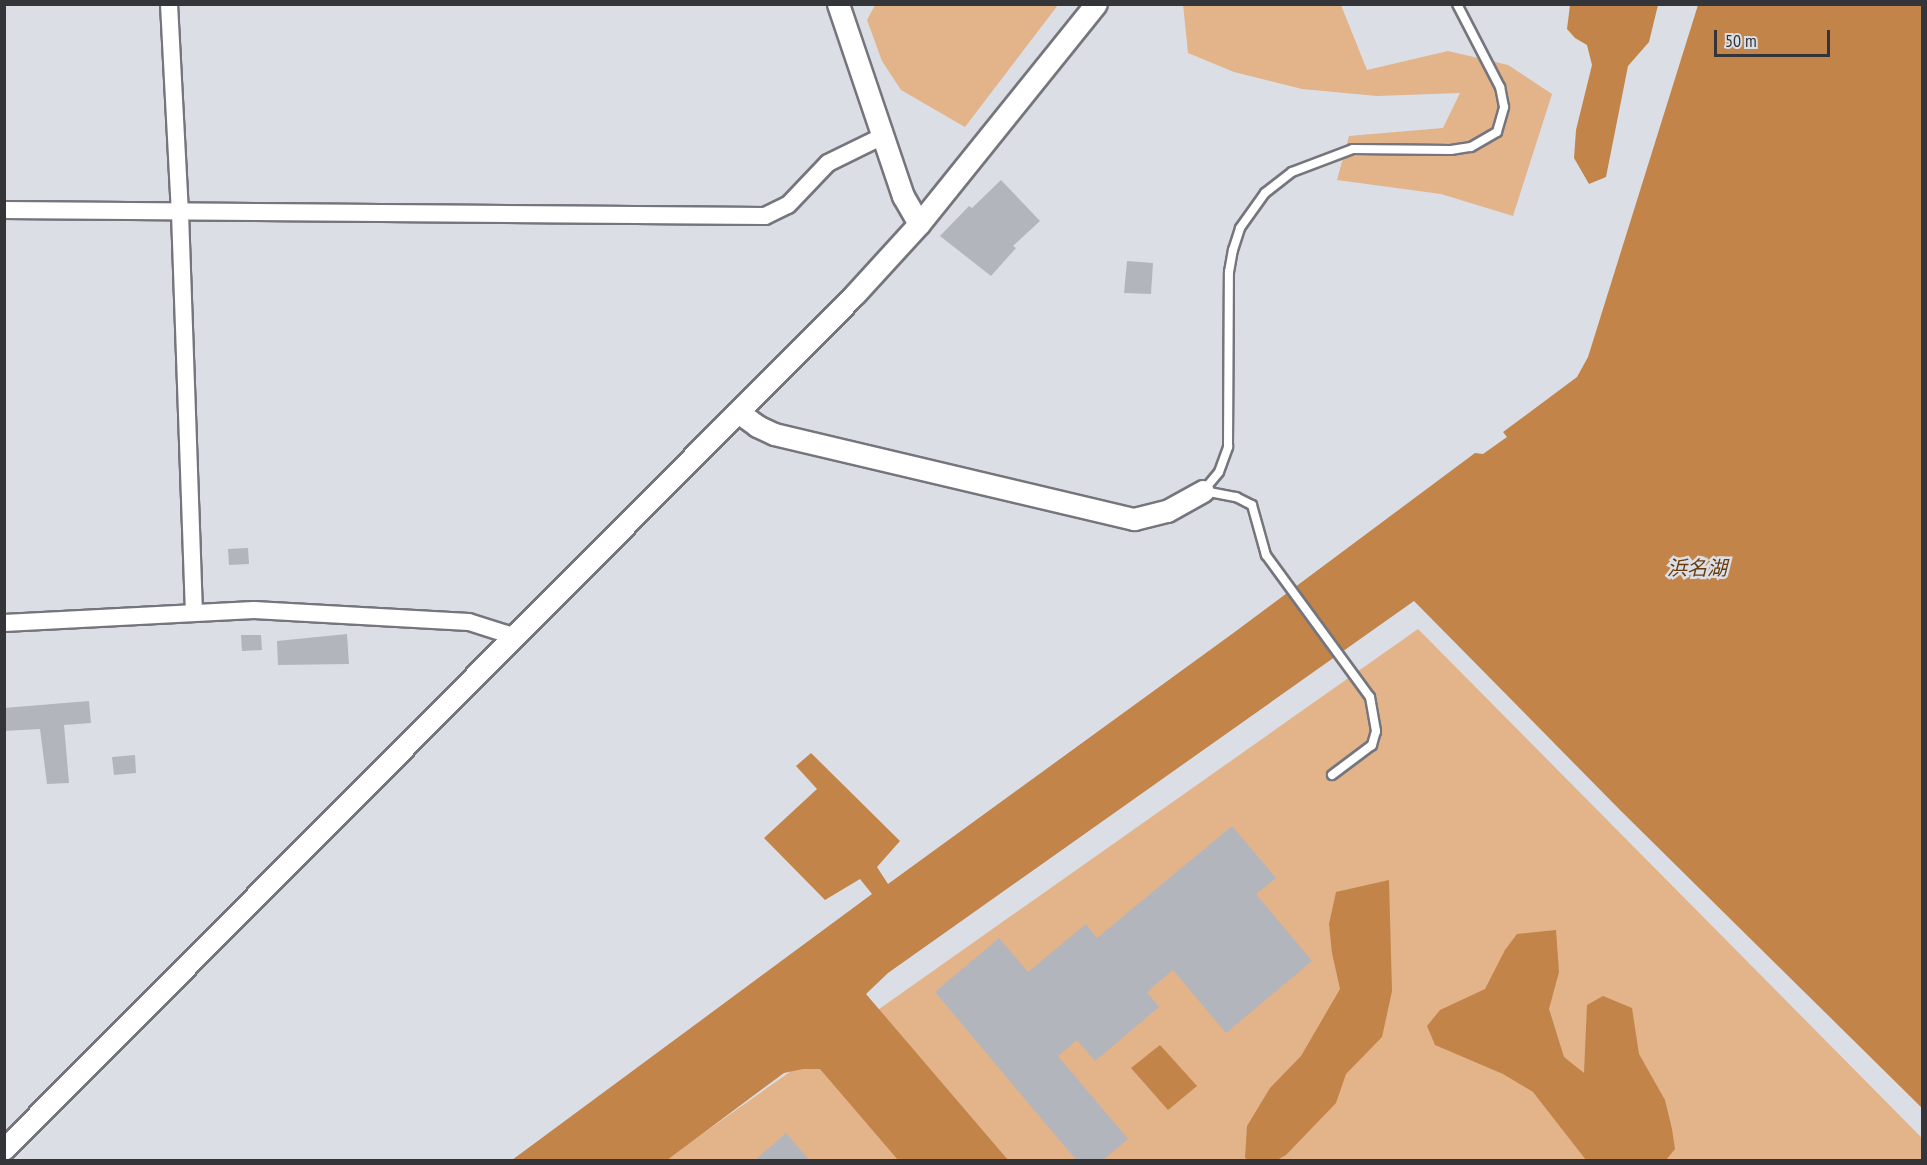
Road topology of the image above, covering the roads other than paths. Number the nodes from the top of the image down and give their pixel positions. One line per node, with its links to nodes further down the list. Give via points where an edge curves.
1 (169, 4): 7 (street)
2 (837, 4): 5 (street)
3 (1096, 4): 8 (street)
4 (1457, 4): 10 (lane, via 1500,87 1504,107 1497,132 1471,147 1451,150 1353,149 1292,172 1265,193 1240,228 1233,250 1229,272 1228,447 1219,472)
5 (883, 136): 7 (street, via 828,163 788,205 765,216); 8 (street, via 903,196)
6 (4, 210): 7 (street)
7 (180, 213): 11 (street)
8 (920, 224): 9 (street)
9 (738, 412): 10 (street, via 774,434 1134,519 1167,511); 13 (street)
10 (1203, 491): 14 (lane, via 1236,497 1252,505 1266,555 1370,697 1376,732 1371,745)
11 (194, 613): 12 (street); 13 (street, via 254,610 458,621)
12 (4, 623)
13 (516, 637): 15 (street)
14 (1332, 775)
15 (9, 1139)

